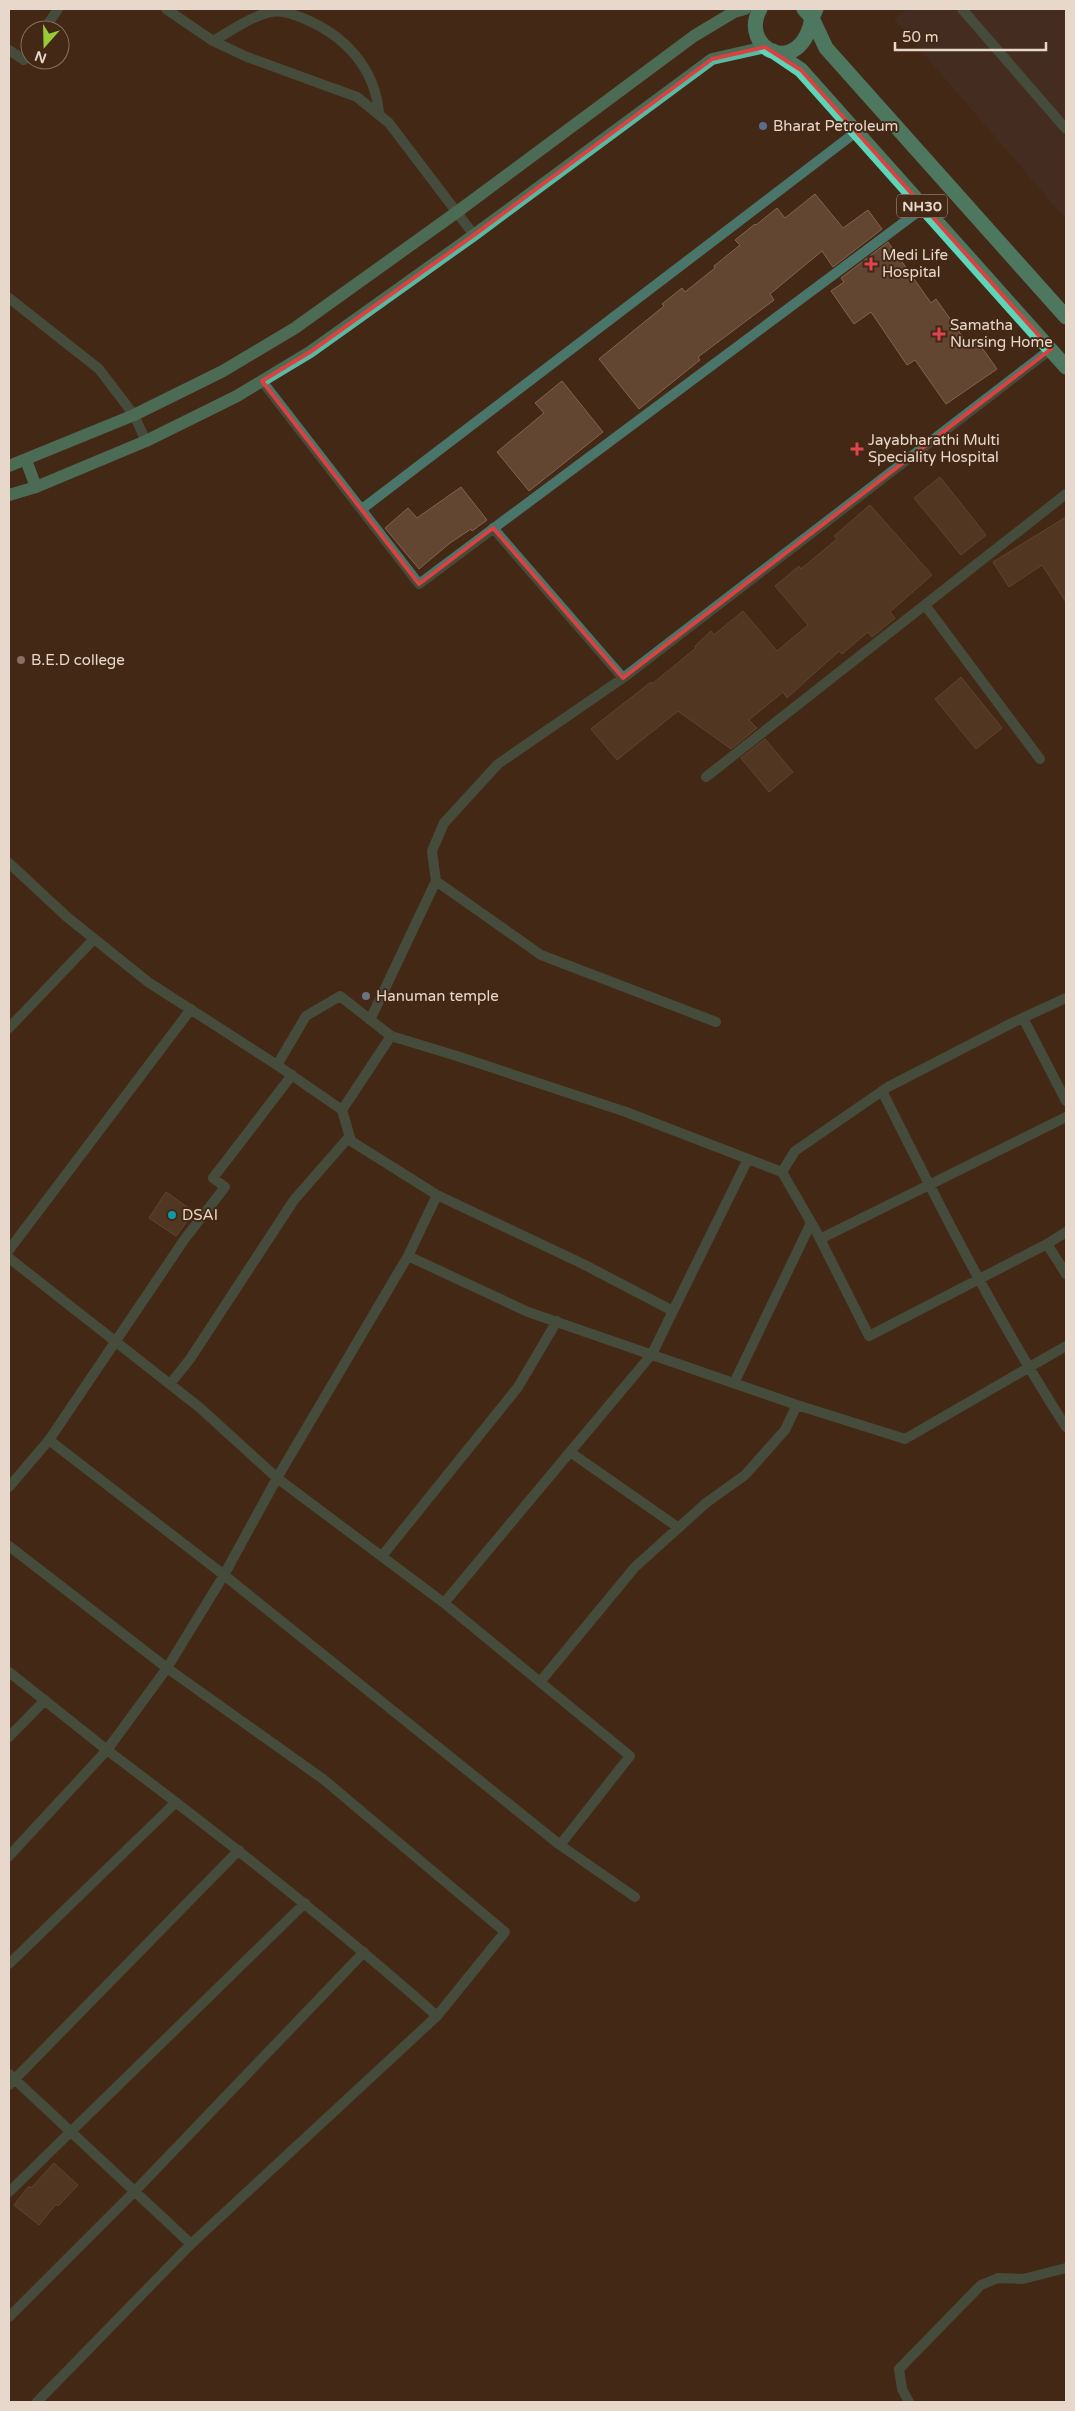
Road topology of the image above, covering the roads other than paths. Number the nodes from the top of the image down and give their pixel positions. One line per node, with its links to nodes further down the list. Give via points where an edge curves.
1 (58, 9): 7 (street)
2 (166, 9): 8 (street)
3 (760, 9): 9 (highway, via 756,16 756,33)
4 (962, 9): 13 (street)
5 (737, 10): 16 (main road, via 694,36)
6 (811, 12): 9 (highway, NH30, via 808,37 797,49 781,53); 19 (highway, NH30, via 826,48)
7 (51, 20)
8 (213, 41): 12 (street, via 247,57 344,90); 12 (street, via 258,16 273,12 291,14 318,25 352,50 362,64 378,99)
9 (769, 49): 14 (highway, NH30, via 801,70); 17 (main road, via 712,59)
10 (9, 50): 11 (street)
11 (20, 57)
12 (379, 113): 16 (street)
13 (1066, 129)
14 (856, 132): 15 (highway, NH30); 30 (street)
15 (923, 208): 20 (highway, NH30); 31 (street)
16 (457, 212): 17 (street); 23 (main road, via 294,328 223,371)
17 (474, 235): 22 (main road, via 310,352)
18 (9, 298): 23 (street, via 99,369)
19 (1066, 317)
20 (1051, 350): 21 (highway, NH30); 33 (street)
21 (1066, 367)
22 (262, 381): 24 (main road); 30 (street)
23 (134, 415): 24 (street); 25 (main road)
24 (146, 441): 27 (main road)
25 (26, 460): 26 (main road); 27 (main road)
26 (9, 466)
27 (36, 487): 29 (main road)
28 (1066, 494): 32 (street)
29 (9, 495)
30 (362, 509): 31 (street, via 419,584)
31 (493, 528): 33 (street)
32 (925, 605): 34 (street); 35 (street)
33 (624, 678): 37 (street, via 498,764 444,822 432,851)
34 (1040, 759)
35 (706, 777)
36 (9, 863): 38 (street)
37 (436, 881): 42 (street); 43 (street, via 541,955)
38 (94, 939): 40 (street, via 148,982); 44 (street)
39 (1066, 998): 41 (street)
40 (191, 1009): 46 (street); 61 (street)
41 (1023, 1018): 48 (street); 49 (street)
42 (370, 1020): 45 (street); 46 (street, via 340,996 306,1016)
43 (716, 1022)
44 (9, 1028)
45 (391, 1036): 50 (street); 53 (street, via 626,1112)
46 (278, 1065): 47 (street)
47 (292, 1075): 50 (street); 68 (street, via 213,1178 225,1188 184,1240)
48 (882, 1091): 54 (street, via 795,1151); 55 (street)
49 (1066, 1101)
50 (342, 1110): 52 (street)
51 (1066, 1117): 55 (street)
52 (349, 1137): 56 (street); 73 (street, via 294,1200 190,1359)
53 (748, 1159): 54 (street); 66 (street)
54 (782, 1172): 57 (street)
55 (929, 1185): 59 (street); 65 (street)
56 (437, 1195): 62 (street); 66 (street)
57 (811, 1223): 59 (street); 72 (street)
58 (1066, 1232): 60 (street)
59 (820, 1239): 65 (street, via 869,1336)
60 (1047, 1244): 64 (street); 65 (street)
61 (9, 1250)
62 (408, 1256): 67 (street, via 528,1312); 78 (street)
63 (9, 1258): 68 (street)
64 (1066, 1274)
65 (980, 1279): 71 (street)
66 (673, 1311): 70 (street)
67 (556, 1321): 70 (street); 82 (street, via 518,1387)
68 (116, 1342): 73 (street); 76 (street)
69 (1066, 1346): 71 (street)
70 (652, 1354): 72 (street); 77 (street)
71 (1028, 1368): 74 (street, via 905,1439); 75 (street)
72 (734, 1383): 74 (street)
73 (170, 1384): 78 (street)
74 (797, 1405): 80 (street, via 785,1430 745,1475 706,1503)
75 (1066, 1427)
76 (49, 1440): 79 (street); 83 (street)
77 (570, 1452): 80 (street); 84 (street)
78 (277, 1478): 82 (street); 83 (street)
79 (9, 1487)
80 (679, 1528): 87 (street, via 635,1567)
81 (9, 1546): 85 (street)
82 (382, 1556): 84 (street)
83 (224, 1575): 85 (street); 92 (street)
84 (444, 1603): 87 (street)
85 (167, 1668): 90 (street); 99 (street, via 323,1779 505,1932)
86 (9, 1672): 88 (street)
87 (540, 1682): 92 (street, via 630,1756)
88 (45, 1700): 89 (street); 90 (street)
89 (9, 1737)
90 (107, 1750): 91 (street); 94 (street)
91 (176, 1802): 93 (street); 98 (street)
92 (560, 1845): 95 (street)
93 (239, 1850): 96 (street); 100 (street)
94 (9, 1856)
95 (636, 1897)
96 (305, 1903): 97 (street); 101 (street)
97 (364, 1952): 99 (street); 102 (street)
98 (9, 1964)
99 (437, 2016): 104 (street)
100 (11, 2080): 101 (street)
101 (70, 2131): 102 (street); 103 (street)
102 (135, 2191): 104 (street); 106 (street)
103 (9, 2192)
104 (191, 2244): 107 (street)
105 (1066, 2268): 108 (street, via 1023,2279 998,2278 981,2285 899,2369 902,2389)
106 (9, 2317)
107 (37, 2402)
108 (909, 2402)

